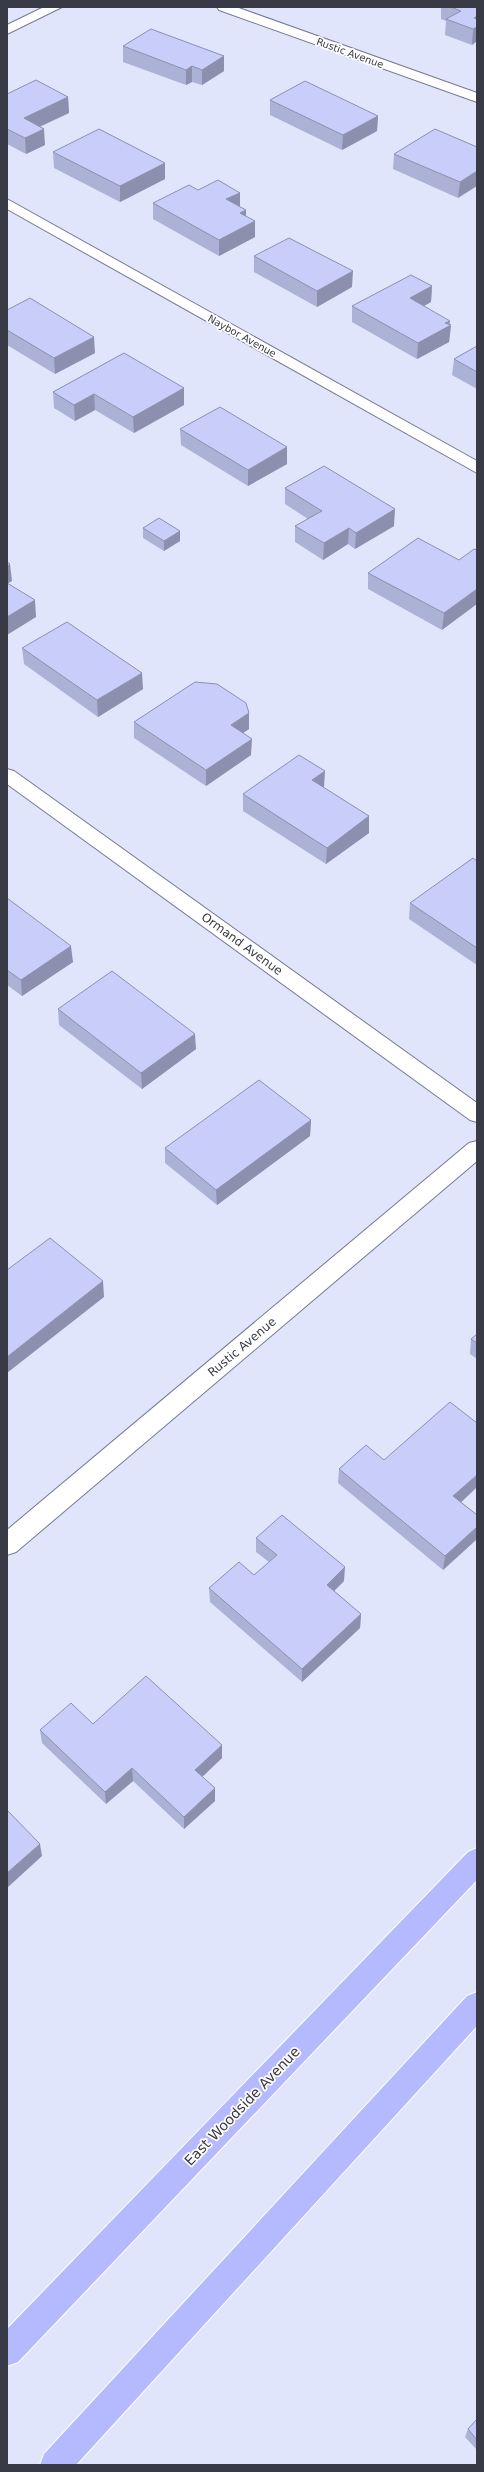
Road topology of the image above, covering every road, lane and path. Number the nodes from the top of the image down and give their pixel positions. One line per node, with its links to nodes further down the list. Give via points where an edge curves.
1 (55, 7): 3 (street)
2 (224, 7): 4 (street, Rustic Avenue)
3 (7, 30)
4 (477, 98)
5 (7, 203): 6 (street, Naybor Avenue)
6 (477, 468)
7 (7, 775): 8 (street, Ormand Avenue)
8 (477, 1114)
9 (477, 1149): 10 (street, Rustic Avenue)
10 (7, 1545)
11 (477, 1861): 13 (main road, East Woodside Avenue)
12 (477, 2006): 14 (main road)
13 (7, 2351)
14 (55, 2465)

